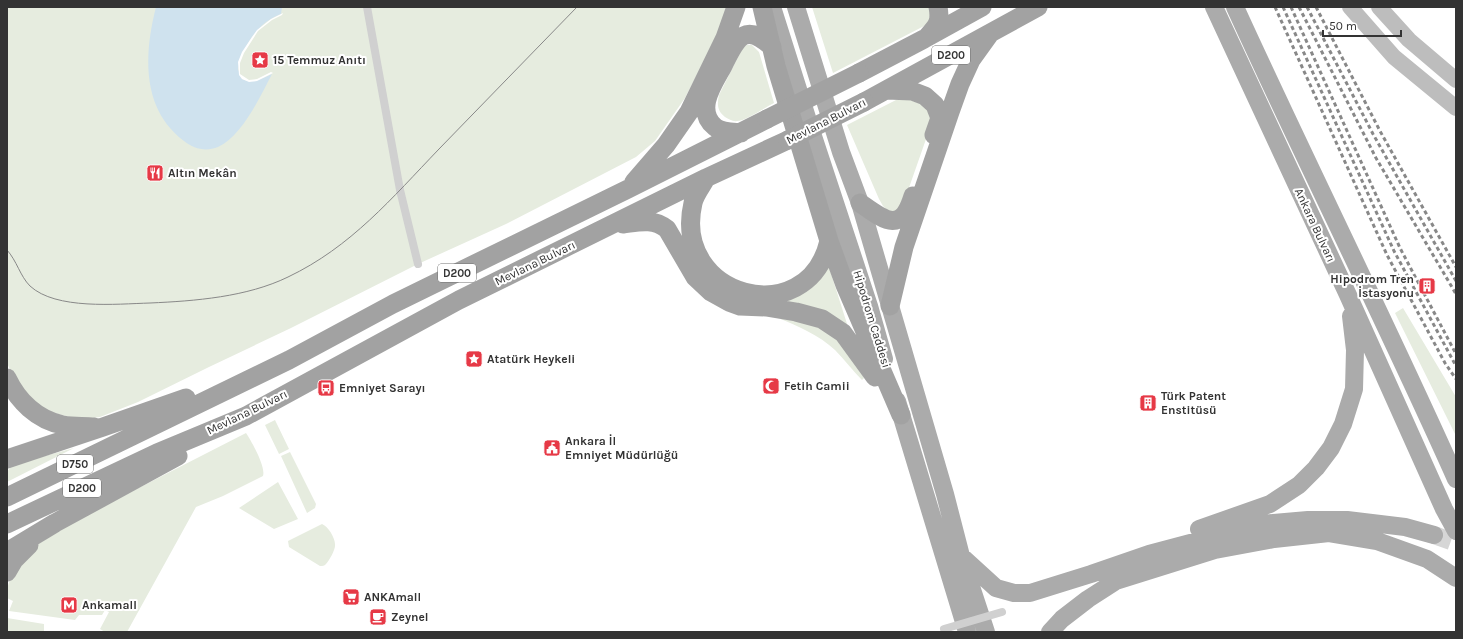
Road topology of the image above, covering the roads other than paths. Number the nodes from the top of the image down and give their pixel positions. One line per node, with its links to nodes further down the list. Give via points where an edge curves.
1 (367, 7): 25 (street, via 400,190)
2 (736, 7): 21 (highway, via 725,38 688,112 666,146)
3 (762, 7): 15 (highway)
4 (772, 7): 30 (main road, Hipodrom Caddesi, via 869,306)
5 (796, 7): 22 (main road, Hipodrom Caddesi, via 841,152)
6 (938, 7): 14 (highway, via 940,17 937,25)
7 (982, 7): 14 (highway, D200)
8 (1038, 7): 13 (highway, Mevlana Bulvarı / D200)
9 (1214, 7): 26 (main road, Ankara Bulvarı)
10 (1235, 7): 35 (main road, Ankara Bulvarı, via 1410,376)
11 (1350, 7): 18 (main road, via 1394,58)
12 (1379, 7): 16 (main road, via 1409,40)
13 (989, 35): 17 (highway, Mevlana Bulvarı / D200); 27 (highway, via 971,60 953,105 904,247)
14 (924, 39): 19 (highway, D200, bridge)
15 (772, 47): 19 (highway, via 758,36 742,36 706,99 706,110 715,127); 24 (highway)
16 (1456, 80)
17 (887, 90): 20 (highway, Mevlana Bulvarı / D200, bridge); 22 (highway, via 912,91 925,96 935,105 940,118 910,208 904,215 889,221)
18 (1456, 108)
19 (741, 133): 21 (highway, D200)
20 (706, 178): 23 (highway, Mevlana Bulvarı / D200); 24 (highway, via 694,202 692,242 702,262 722,283 761,296 781,293 803,284 818,270)
21 (628, 189): 28 (highway, D200, via 393,304)
22 (860, 203): 27 (main road, Hipodrom Caddesi)
23 (612, 225): 30 (highway, via 646,221 661,224 667,229 695,277 712,292 730,302 740,306 796,312 822,319 843,333); 31 (highway, Mevlana Bulvarı / D200, via 459,300)
24 (829, 242): 30 (highway)
25 (418, 264)
26 (1348, 295): 39 (main road, Ankara Bulvarı); 42 (main road, via 1356,350 1354,389 1332,448 1299,485 1270,504 1186,533)
27 (890, 306): 43 (main road, Hipodrom Caddesi)
28 (289, 360): 32 (highway); 33 (highway, D200)
29 (7, 378): 32 (highway, via 18,397 47,420 63,425)
30 (901, 415): 48 (main road, Hipodrom Caddesi)
31 (246, 416): 37 (highway); 38 (highway, Mevlana Bulvarı / D200, via 157,453)
32 (103, 427): 34 (highway, D750)
33 (143, 430): 36 (highway, D750)
34 (7, 458)
35 (1456, 479)
36 (7, 497)
37 (55, 523): 41 (highway); 44 (highway, via 22,551)
38 (7, 524)
39 (1456, 531)
40 (1434, 535): 42 (main road, via 1405,527 1347,520 1308,520 1262,524)
41 (7, 552)
42 (1149, 554): 43 (main road, via 1030,593 1014,593 996,588)
43 (961, 556): 49 (main road, Hipodrom Caddesi)
44 (7, 572)
45 (1456, 578): 50 (main road, via 1427,559 1378,541 1329,533 1274,539 1215,550 1116,581 1062,619)
46 (1002, 612): 47 (street, bridge)
47 (944, 629)
48 (967, 632)
49 (986, 632)
50 (1050, 632)

